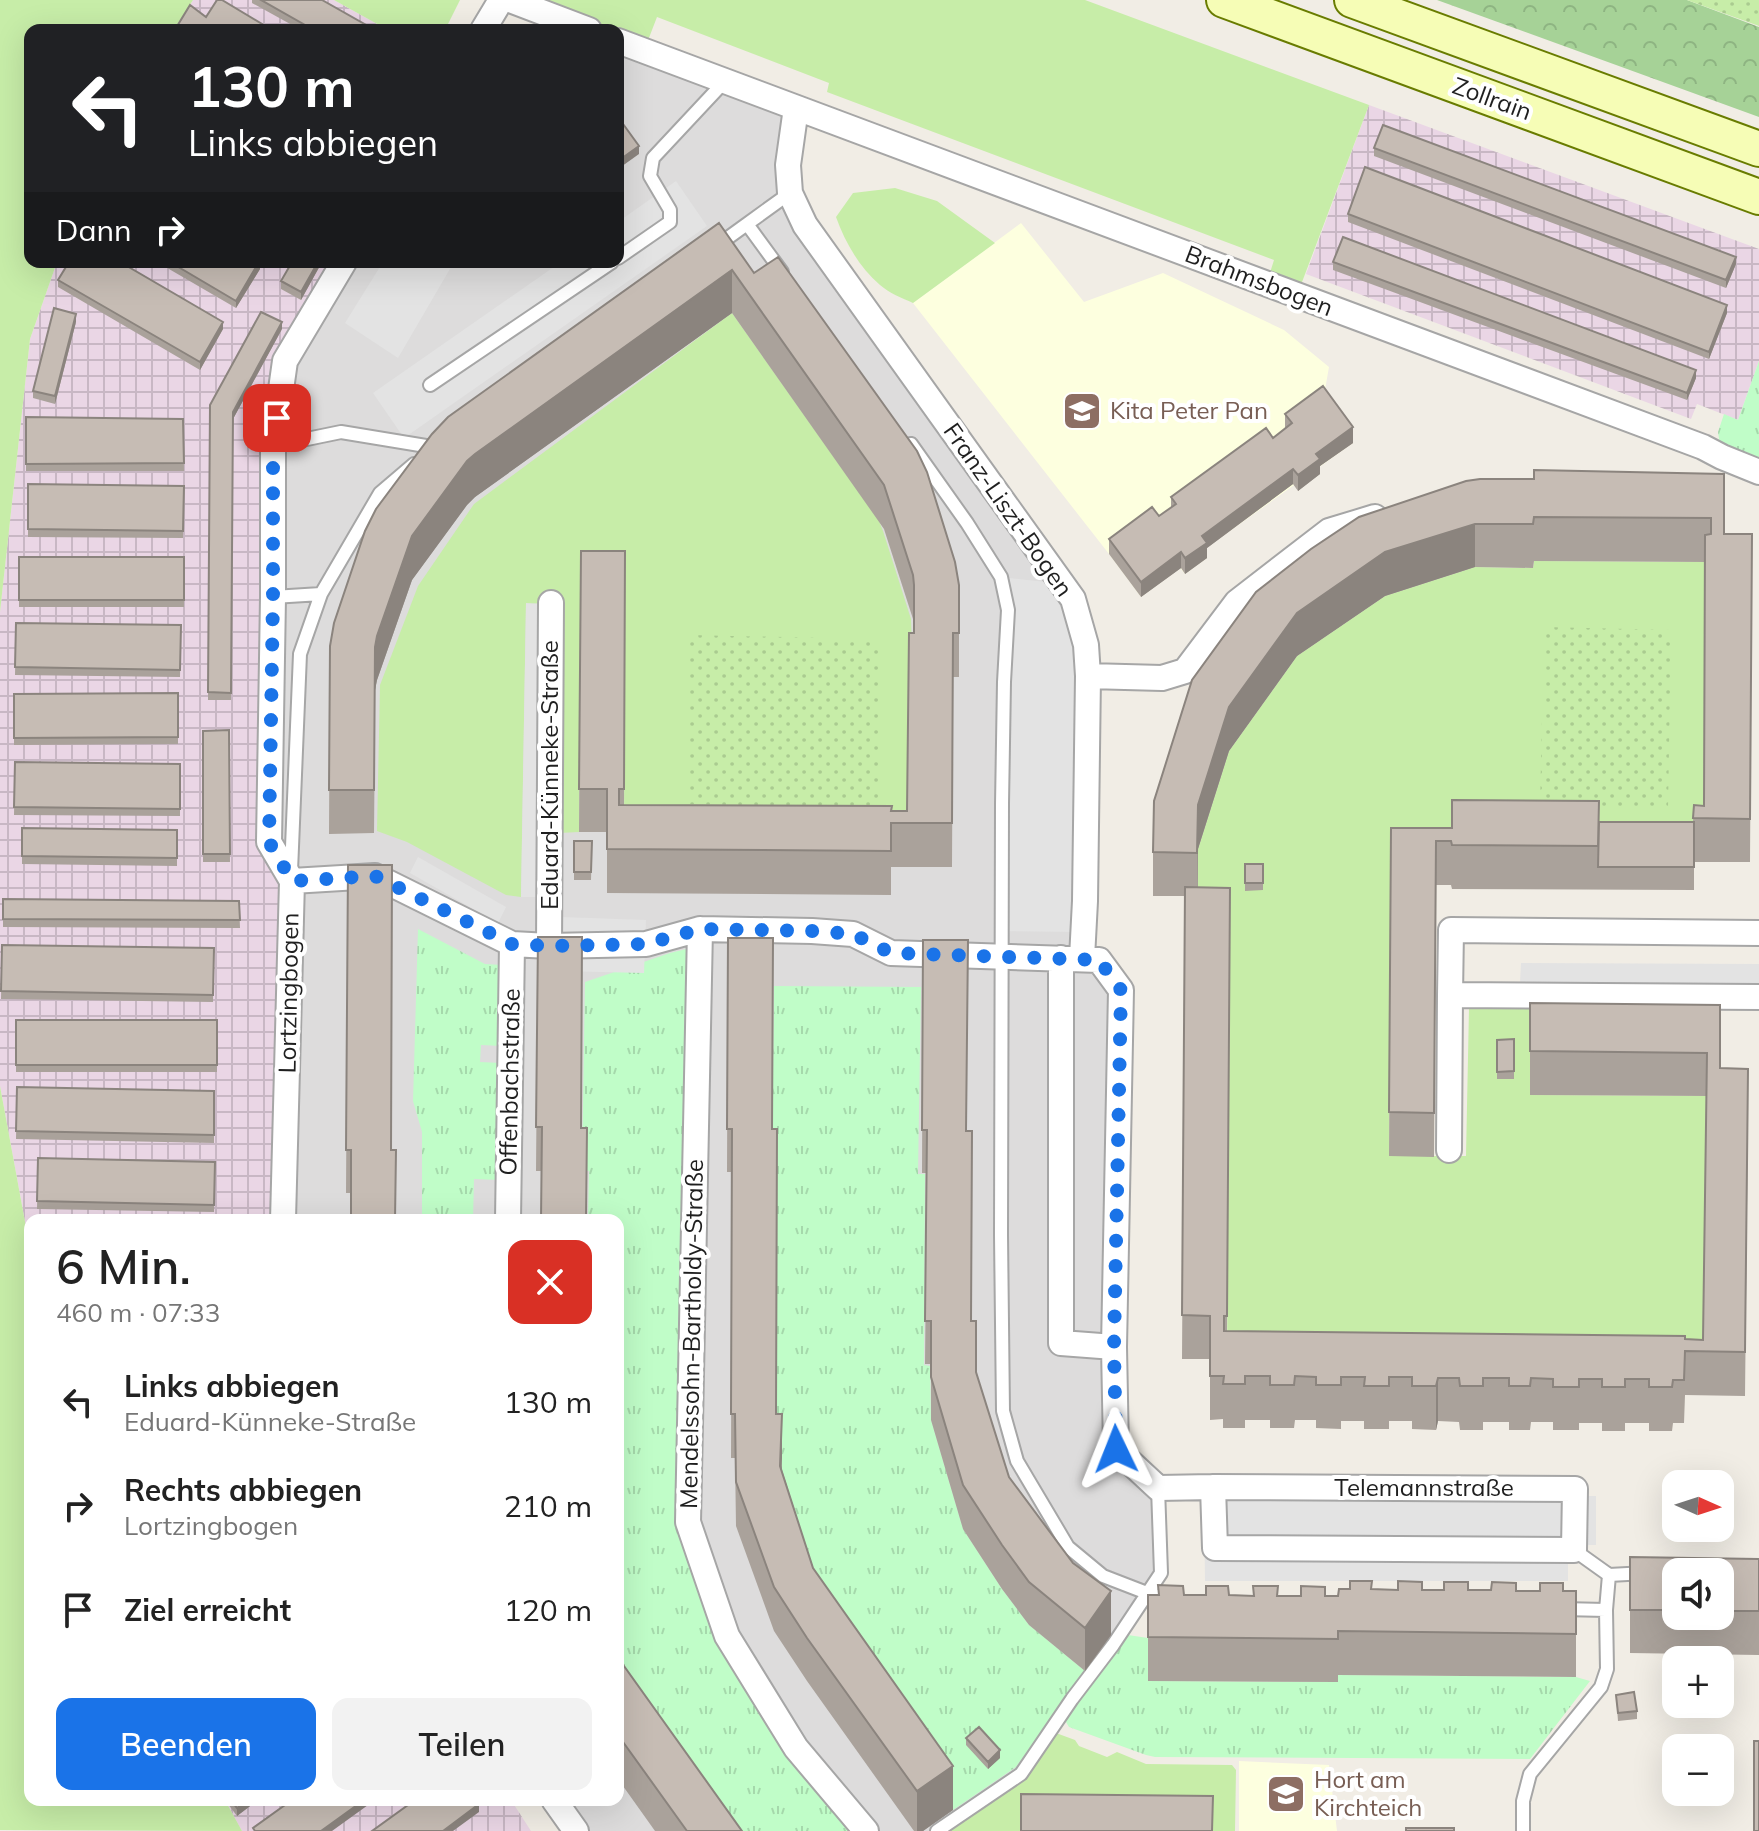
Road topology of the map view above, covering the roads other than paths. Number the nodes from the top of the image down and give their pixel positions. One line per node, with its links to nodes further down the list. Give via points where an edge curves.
1 (501, 0): 5 (street)
2 (510, 0): 6 (street)
3 (1224, 0): 12 (main road, Zollrain)
4 (1352, 0): 10 (main road, Zollrain)
5 (487, 24)
6 (573, 24)
7 (624, 43): 8 (street)
8 (725, 81): 9 (street); 15 (lane, via 653,158 650,176 670,210 670,222)
9 (796, 108): 11 (street, Franz-Liszt-Bogen); 24 (street, Brahmsbogen)
10 (1759, 149)
11 (790, 193): 13 (lane); 31 (street, Franz-Liszt-Bogen, via 805,225 1073,599)
12 (1759, 197)
13 (747, 224): 14 (lane); 18 (lane)
14 (710, 251)
15 (624, 254)
16 (340, 268): 22 (street, Lortzingbogen, via 285,361)
17 (603, 268): 19 (lane)
18 (787, 279)
19 (430, 385)
20 (899, 429): 37 (lane, via 1001,577 1008,610)
21 (445, 439): 23 (lane)
22 (273, 446): 23 (lane, via 341,432); 29 (street, Lortzingbogen)
23 (432, 447): 28 (lane, via 380,493)
24 (1722, 457): 25 (street, Brahmsbogen); 26 (street)
25 (1759, 472)
26 (1712, 481)
27 (1397, 510): 31 (street, via 1329,531 1237,602 1185,671 1162,678)
28 (321, 594): 29 (lane); 32 (lane, via 300,654)
29 (273, 597): 32 (street, Lortzingbogen, via 269,842)
30 (551, 603): 36 (street, Eduard-Künneke-Straße)
31 (1088, 676): 38 (street, Franz-Liszt-Bogen, via 1086,887)
32 (292, 881): 35 (street, Eduard-Künneke-Straße, via 375,876); 42 (street, Lortzingbogen)
33 (700, 929): 36 (street, Eduard-Künneke-Straße, via 646,944); 37 (street, Eduard-Künneke-Straße, via 853,934 891,953); 56 (street, Mendelssohn-Bartholdy-Straße, via 688,1522 727,1636 796,1748)
34 (1759, 933): 39 (street, via 1451,930)
35 (512, 944): 36 (street, Eduard-Künneke-Straße); 43 (street, Offenbachstraße)
36 (549, 946)
37 (1002, 956): 38 (street, Eduard-Künneke-Straße); 50 (lane, via 1003,1411 1017,1461 1068,1547 1103,1576)
38 (1072, 958): 44 (street, via 1099,960 1121,990); 44 (street, Franz-Liszt-Bogen, via 1061,1343)
39 (1450, 995): 40 (street); 41 (street)
40 (1759, 997)
41 (1449, 1150)
42 (283, 1214)
43 (508, 1214)
44 (1114, 1347): 46 (street, via 1116,1449)
45 (1213, 1487): 46 (street, Telemannstraße); 47 (street, via 1215,1548); 47 (street, Telemannstraße, via 1575,1489)
46 (1158, 1488): 50 (lane, via 1161,1573)
47 (1574, 1550): 49 (lane)
48 (1661, 1572): 49 (lane)
49 (1609, 1575): 53 (lane)
50 (1147, 1593): 51 (lane); 57 (lane, via 1021,1774)
51 (1184, 1601)
52 (1543, 1609): 53 (lane)
53 (1606, 1610): 58 (lane, via 1607,1669 1601,1687 1530,1774)
54 (558, 1806): 55 (street)
55 (576, 1831)
56 (866, 1831)
57 (937, 1831)
58 (1523, 1831)

